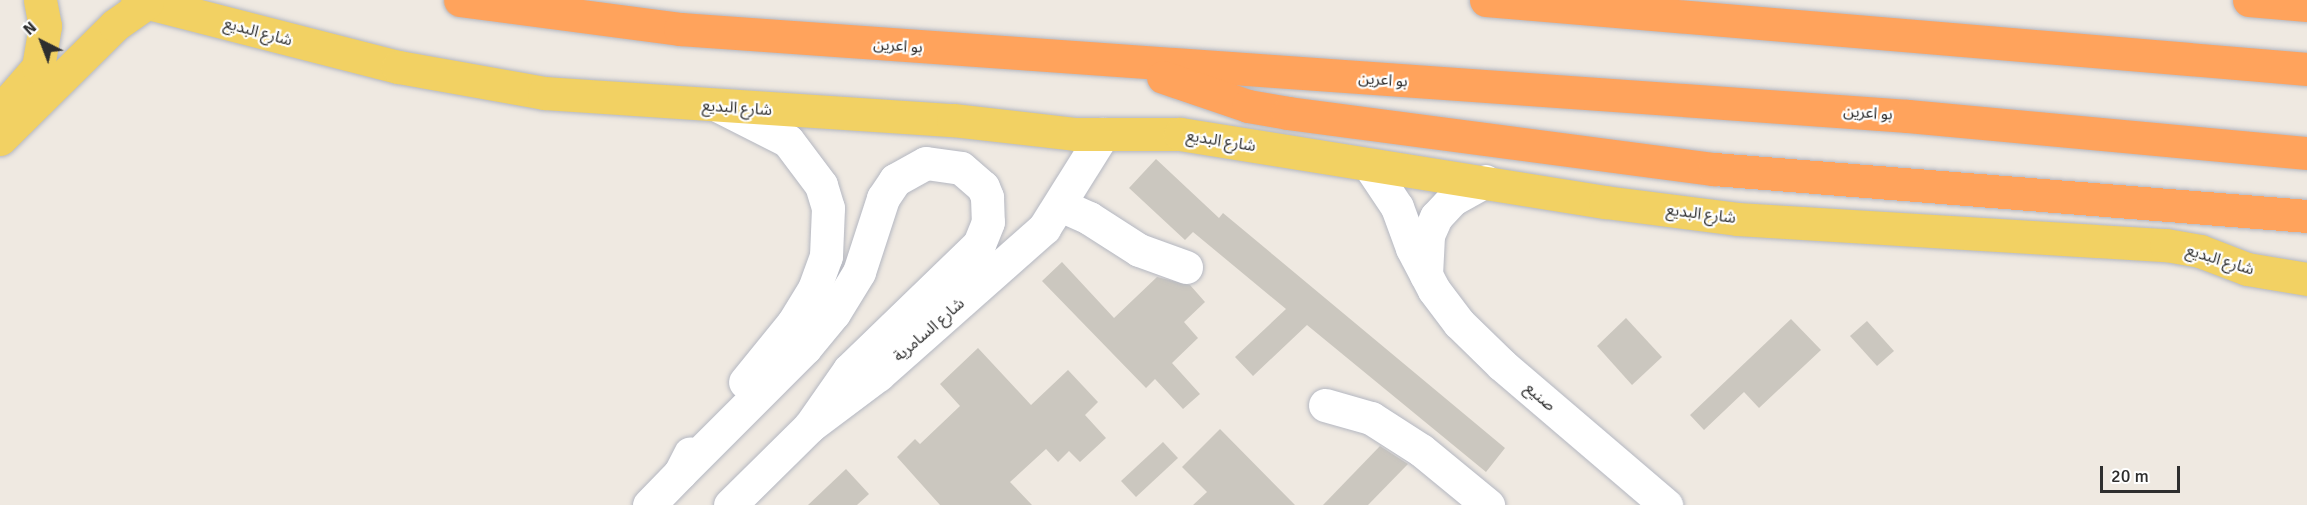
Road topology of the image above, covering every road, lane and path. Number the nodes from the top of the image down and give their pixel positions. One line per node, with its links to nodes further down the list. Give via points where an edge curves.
1 (40, 0): 10 (main road, via 45,26 38,67)
2 (460, 0): 7 (highway, بو اعرين, via 680,29)
3 (1486, 0): 8 (highway)
4 (2249, 0): 6 (highway)
5 (142, 1): 9 (main road, شارع البديع, via 398,68 544,93); 12 (main road)
6 (2307, 4)
7 (1131, 64): 13 (highway, بو اعرين, via 1908,116); 17 (highway, via 1248,106 1714,169)
8 (2307, 69)
9 (719, 106): 11 (main road, شارع البديع); 23 (street, via 788,141 821,185 828,208 828,231 815,287 693,447)
10 (0, 110)
11 (1103, 134): 14 (main road, شارع البديع, via 1179,135); 16 (street, شارع السامرية)
12 (0, 139)
13 (2307, 153)
14 (1369, 165): 15 (main road, شارع البديع); 19 (street, صنيع, via 1397,207)
15 (1485, 181): 19 (street, via 1453,199 1436,217 1428,235); 20 (main road, شارع البديع, via 1737,219 2166,245 2200,251 2247,269)
16 (1060, 205): 18 (street, via 1089,218 1139,250); 22 (street, شارع السامرية, via 1030,242 878,375)
17 (2307, 216)
18 (1186, 267)
19 (1426, 277): 27 (street, صنيع, via 1459,323 1502,365)
20 (2307, 279)
21 (1325, 405): 26 (street, via 1371,418 1421,450)
22 (810, 426): 23 (street, via 849,370 966,259 984,235 989,214 985,192 961,168 926,162 895,180 883,198 859,272 834,313 805,348); 24 (street, شارع السامرية)
23 (680, 473): 25 (street)
24 (734, 503)
25 (649, 505)
26 (1488, 505)
27 (1666, 505)

